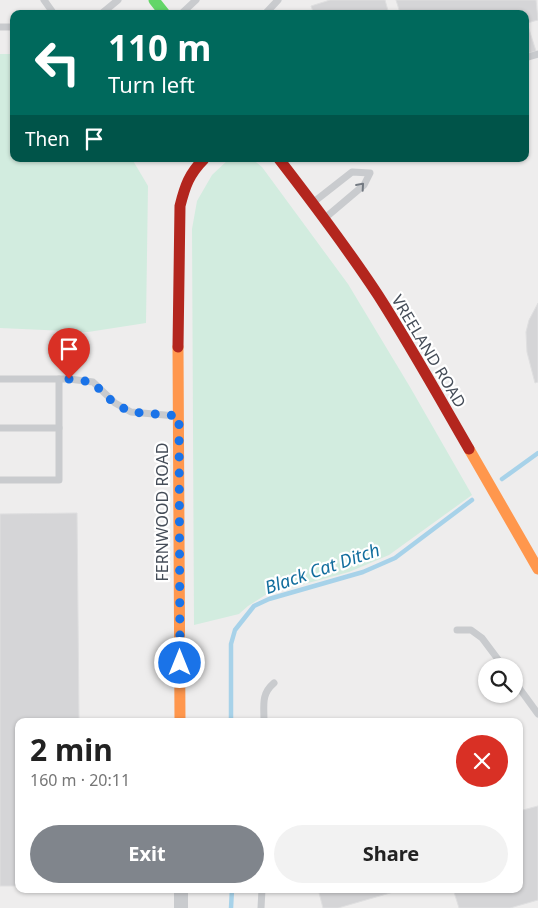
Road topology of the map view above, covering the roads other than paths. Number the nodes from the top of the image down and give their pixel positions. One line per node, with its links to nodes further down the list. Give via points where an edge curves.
1 (118, 0): 5 (lane)
2 (154, 0): 6 (street)
3 (196, 0): 7 (lane)
4 (278, 0): 8 (lane)
5 (106, 10)
6 (162, 10)
7 (185, 10)
8 (269, 10)
9 (200, 162): 15 (street, FERNWOOD ROAD, via 185,185 180,206)
10 (281, 162): 11 (street, VREELAND ROAD)
11 (313, 203): 12 (street, VREELAND ROAD); 12 (lane, one-way to 11, via 364,185 370,173 352,172)
12 (324, 218): 19 (street, VREELAND ROAD, via 407,342)
13 (0, 379): 14 (lane)
14 (59, 379): 15 (lane, via 92,382 115,404 131,412); 17 (lane)
15 (179, 416): 25 (street, FERNWOOD ROAD)
16 (0, 428): 17 (lane)
17 (59, 428): 18 (lane, via 59,480)
18 (0, 480)
19 (538, 569)
20 (457, 630): 21 (lane, via 471,630 482,638)
21 (497, 658)
22 (274, 683): 26 (lane, via 264,698)
23 (523, 693): 24 (lane)
24 (538, 714)
25 (180, 718)
26 (264, 718)
27 (181, 893): 29 (street)
28 (262, 893): 30 (lane)
29 (181, 908)
30 (261, 908)

